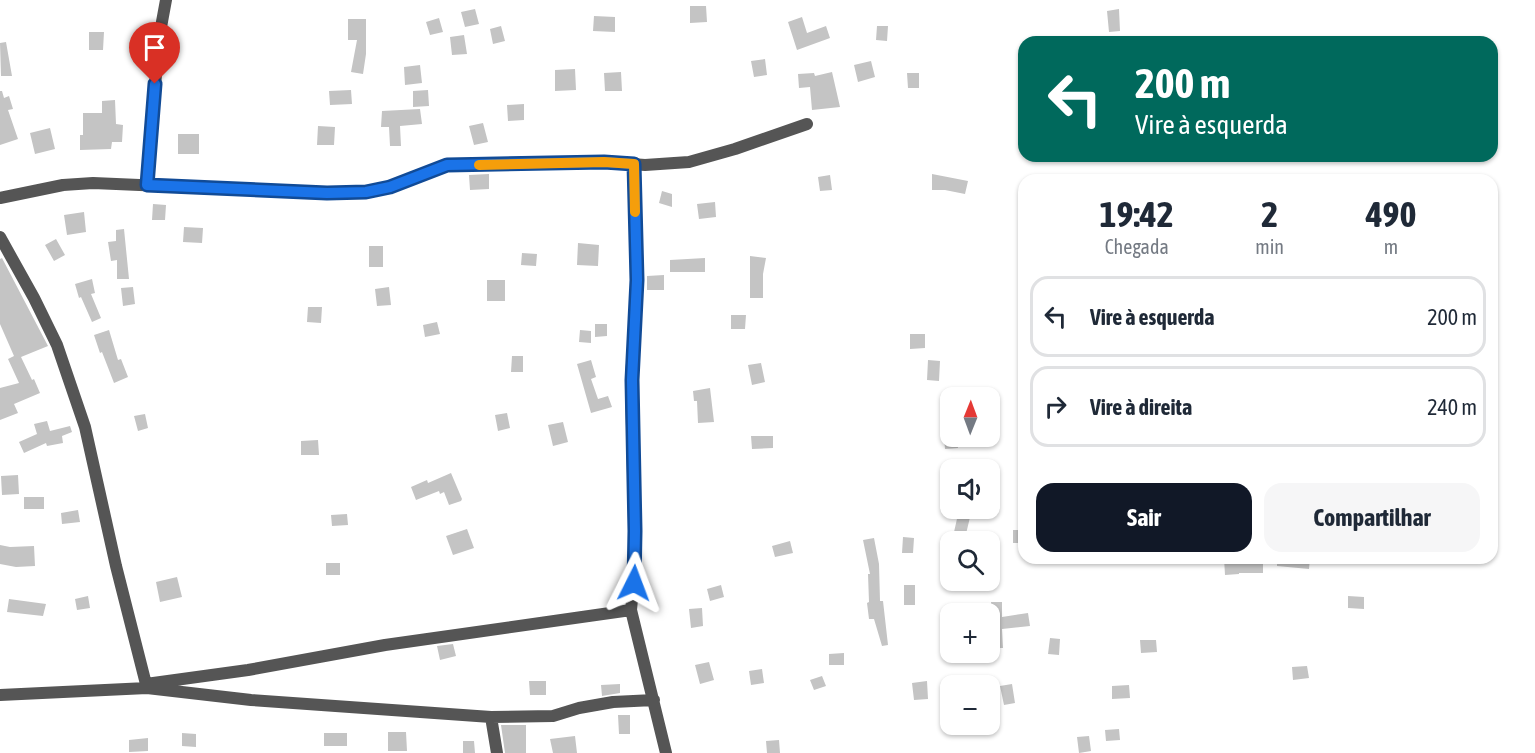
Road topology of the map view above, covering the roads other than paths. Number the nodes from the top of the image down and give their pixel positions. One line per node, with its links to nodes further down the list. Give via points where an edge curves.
1 (166, 0): 4 (street, via 159,38)
2 (807, 124): 3 (street, via 689,162)
3 (634, 164): 4 (street, via 447,165 366,192); 7 (street, via 637,280 632,380 635,567)
4 (147, 185): 5 (street, via 63,185)
5 (0, 198)
6 (0, 237): 8 (street, via 57,345 85,427)
7 (631, 610): 8 (street, via 384,645); 10 (street)
8 (147, 686): 9 (street); 11 (street, via 263,701)
9 (0, 695)
10 (654, 700): 11 (street, via 613,702 553,716); 13 (street)
11 (491, 717): 12 (street)
12 (497, 753)
13 (666, 753)

